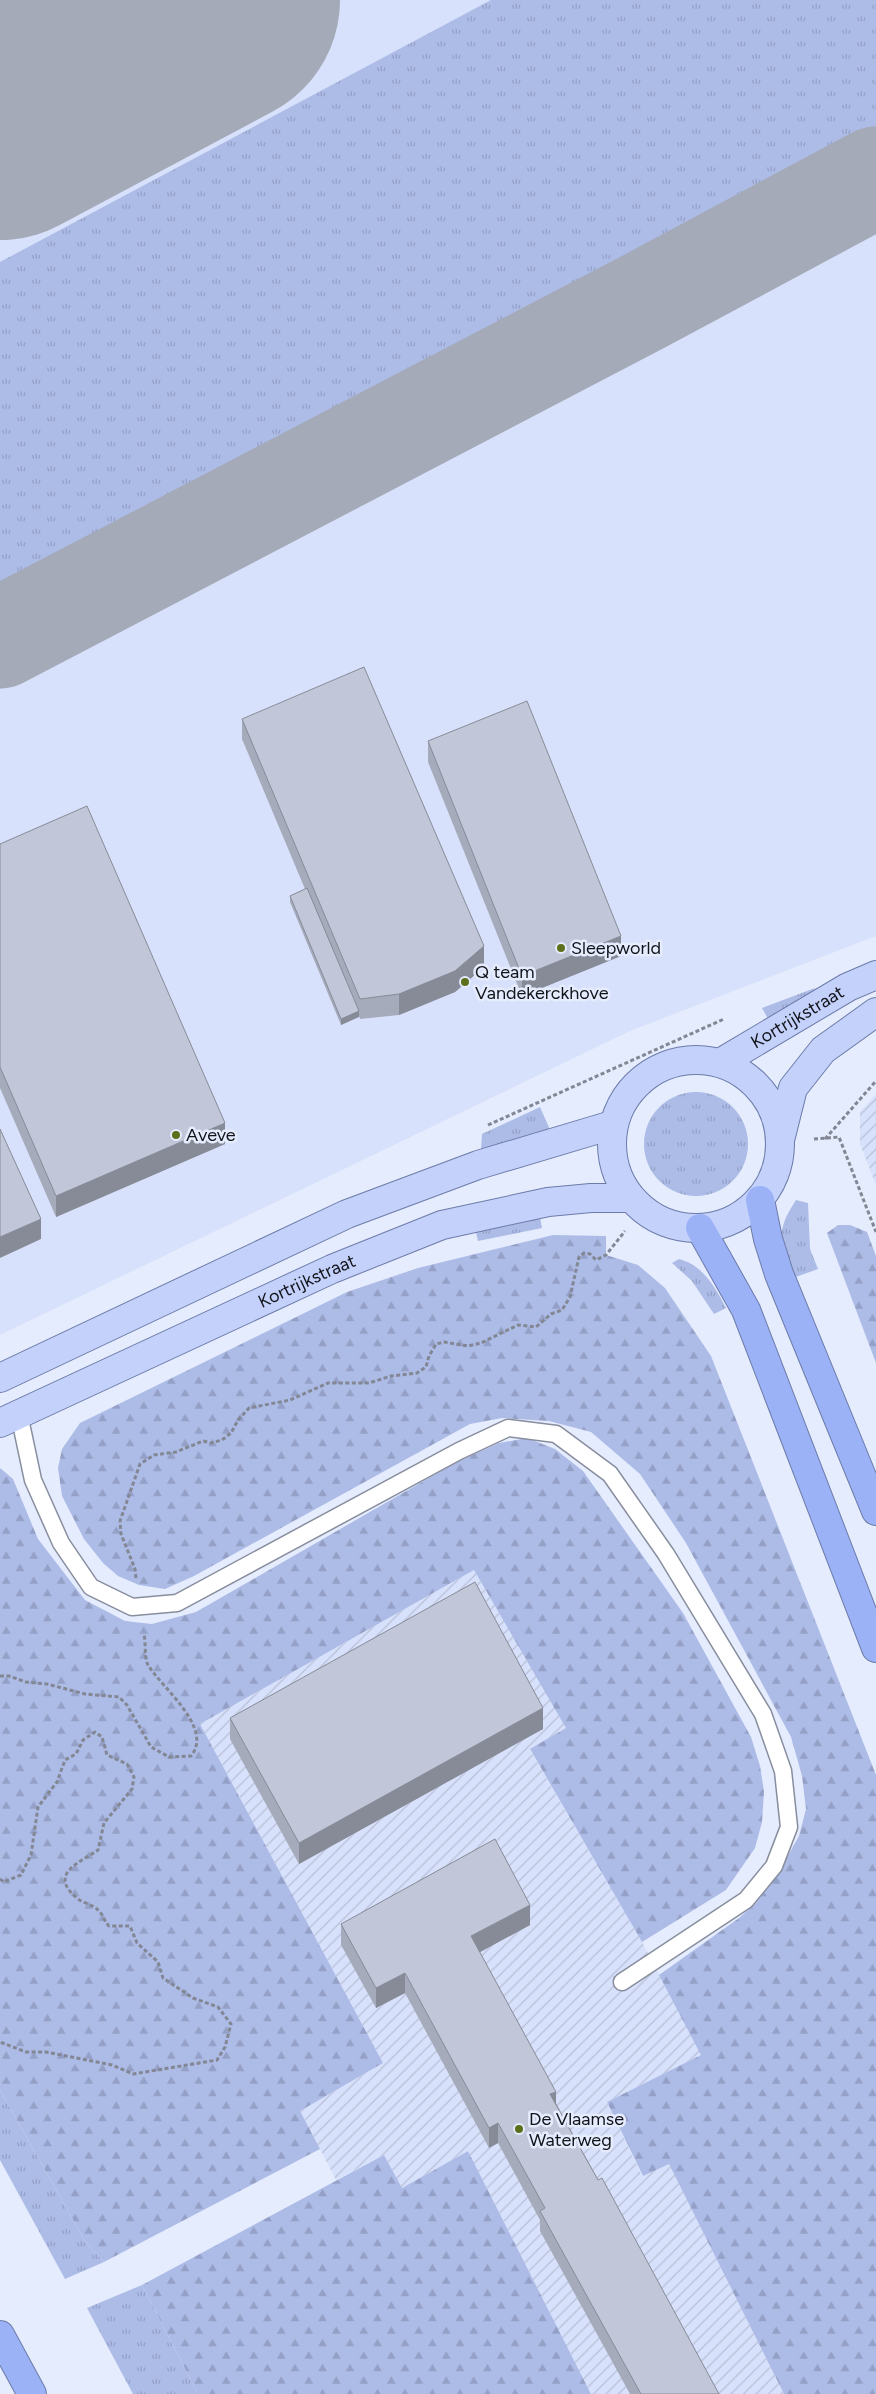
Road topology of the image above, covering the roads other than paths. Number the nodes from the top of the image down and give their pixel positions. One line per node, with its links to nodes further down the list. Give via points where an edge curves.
1 (876, 975): 3 (main road, Kortrijkstraat, via 848,987)
2 (876, 1012): 5 (main road, Kortrijkstraat, via 823,1050 793,1088)
3 (720, 1063): 4 (main road, via 684,1060 651,1072 627,1092); 5 (main road, via 750,1079 771,1105)
4 (612, 1125): 6 (main road, via 614,1166); 9 (main road, via 478,1165 347,1214)
5 (780, 1138): 7 (main road, via 776,1171)
6 (630, 1198): 8 (main road, via 662,1221); 10 (main road, Kortrijkstraat, via 548,1202 442,1225 332,1269)
7 (760, 1200): 8 (main road, via 733,1220); 11 (highway, via 780,1274)
8 (700, 1228): 12 (highway, via 746,1310)
9 (0, 1378)
10 (10, 1418): 13 (lane, via 61,1543 91,1587 132,1607 176,1603 459,1451 508,1428 556,1434 610,1474 666,1554 763,1714 783,1771 788,1827 774,1866 746,1900)
11 (876, 1511)
12 (876, 1648)
13 (622, 1982)
14 (0, 2335): 15 (highway)
15 (32, 2394)

